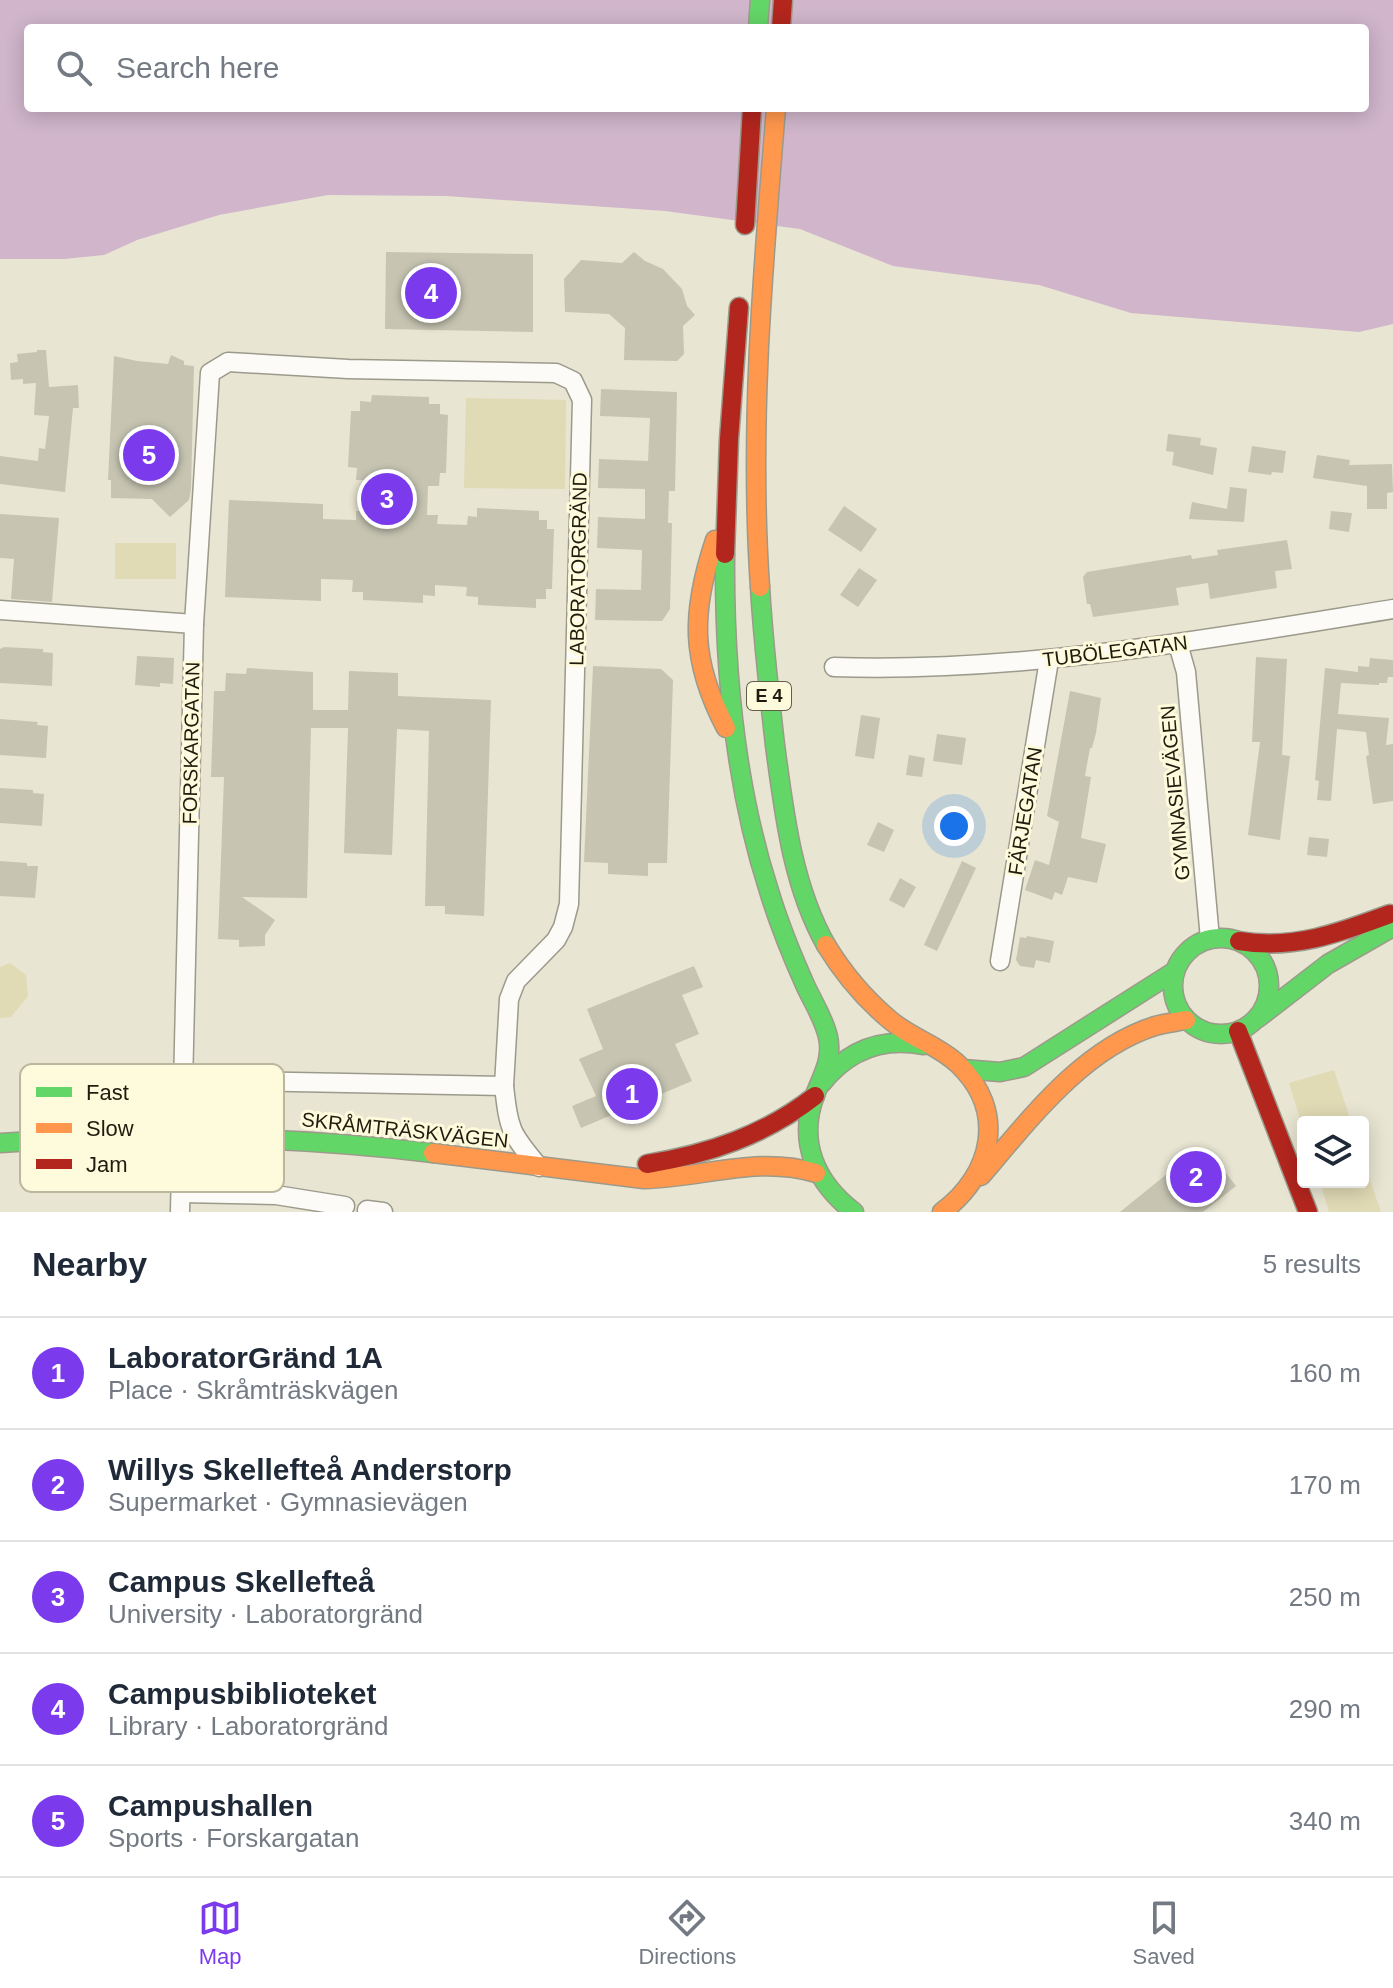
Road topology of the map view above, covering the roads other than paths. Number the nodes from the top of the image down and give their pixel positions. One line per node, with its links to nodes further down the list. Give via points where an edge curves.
1 (760, 0): 3 (main road)
2 (783, 0): 4 (main road)
3 (758, 24)
4 (781, 24)
5 (752, 112): 7 (main road)
6 (776, 112): 27 (main road, E 4, via 756,421 759,551 766,674 795,870 815,926 859,989 889,1020)
7 (743, 250)
8 (740, 294): 10 (main road, E 4)
9 (228, 362): 13 (street, FORSKARGATAN, via 210,373); 29 (street, LABORATORGRÄND, via 556,373 573,381 579,391 569,904 556,940 516,981 509,999)
10 (725, 514): 17 (main road, E 4, via 727,660); 17 (main road, via 705,566 694,642 717,712)
11 (1393, 609): 14 (street, TUBÖLEGATAN)
12 (0, 610): 13 (street)
13 (194, 624): 26 (street, FORSKARGATAN)
14 (1178, 644): 15 (street, TUBÖLEGATAN); 20 (street, GYMNASIEVÄGEN, via 1186,672)
15 (1049, 660): 16 (street, TUBÖLEGATAN); 22 (street, FÄRJEGATAN)
16 (834, 667)
17 (737, 747): 30 (main road, E 4, via 753,837 775,909 829,1042 828,1066)
18 (1393, 913): 21 (main road, via 1297,945)
19 (1393, 927): 25 (main road, via 1328,964)
20 (1210, 939): 21 (main road); 23 (main road, via 1188,951)
21 (1236, 940): 25 (main road, via 1256,953 1269,980 1261,1013)
22 (1000, 961)
23 (1175, 971): 24 (main road, via 1173,994); 27 (main road, via 1024,1067 1000,1072)
24 (1186, 1020): 25 (main road, via 1224,1035); 35 (main road, via 1151,1027 1092,1062 1043,1105)
25 (1243, 1028): 41 (main road)
26 (183, 1064)
27 (957, 1064): 30 (main road, SKRÅMTRÄSKVÄGEN, via 930,1047 882,1043 847,1057); 35 (main road, via 981,1095 989,1123 987,1153)
28 (284, 1082): 29 (street)
29 (504, 1086): 32 (street, LABORATORGRÄND, via 508,1122)
30 (816, 1092): 33 (main road, SKRÅMTRÄSKVÄGEN, via 788,1117 741,1141 678,1160); 34 (main road, via 807,1125)
31 (284, 1139): 32 (main road, SKRÅMTRÄSKVÄGEN)
32 (539, 1167): 33 (main road, SKRÅMTRÄSKVÄGEN)
33 (566, 1170): 34 (main road, SKRÅMTRÄSKVÄGEN, via 671,1179 769,1162)
34 (816, 1173): 40 (main road, via 837,1201)
35 (974, 1183): 38 (main road)
36 (181, 1193): 37 (street, via 276,1195); 39 (street, FORSKARGATAN)
37 (345, 1206)
38 (947, 1210)
39 (180, 1212)
40 (854, 1212)
41 (1308, 1212)

